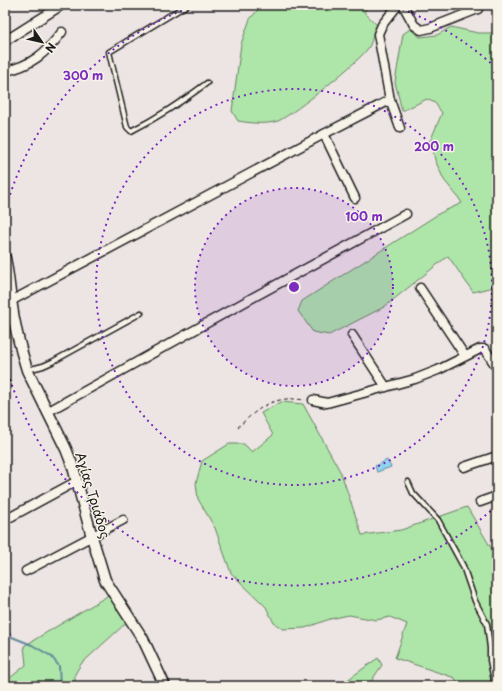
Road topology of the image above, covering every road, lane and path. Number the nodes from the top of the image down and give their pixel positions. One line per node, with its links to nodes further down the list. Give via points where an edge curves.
1 (62, 5): 7 (street)
2 (187, 5): 9 (lane, via 109,52 127,128 131,131 143,125)
3 (398, 5): 10 (street, via 378,34)
4 (403, 5): 5 (street, via 414,25 421,30)
5 (478, 9)
6 (62, 32): 8 (street, via 45,52 34,60)
7 (5, 40)
8 (5, 71)
9 (207, 83)
10 (390, 100): 11 (street); 12 (street)
11 (400, 128)
12 (324, 134): 13 (street); 17 (street)
13 (355, 198)
14 (406, 214): 25 (street)
15 (5, 258): 17 (street, Αγίας Τριάδος)
16 (420, 288): 20 (street)
17 (11, 307): 22 (street, Αγίας Τριάδος)
18 (141, 313): 22 (lane, via 52,362)
19 (352, 335): 23 (street)
20 (465, 356): 21 (street, via 485,349); 23 (street, via 415,379)
21 (497, 368)
22 (27, 370): 25 (street, Αγίας Τριάδος)
23 (386, 386): 24 (street, via 327,403)
24 (313, 400): 26 (path, via 279,400 252,414)
25 (47, 412): 29 (street, Αγίας Τριάδος, via 66,449)
26 (237, 428)
27 (497, 456): 28 (street)
28 (464, 467)
29 (77, 481): 33 (street); 35 (street, Αγίας Τριάδος)
30 (408, 482): 38 (lane, via 413,493 438,520 464,566 475,601 487,624)
31 (497, 496): 32 (street)
32 (480, 502)
33 (5, 520)
34 (123, 520): 35 (street)
35 (92, 536): 36 (street); 37 (street, Αγίας Τριάδος, via 105,580 143,639)
36 (26, 571)
37 (165, 686)
38 (495, 686)

